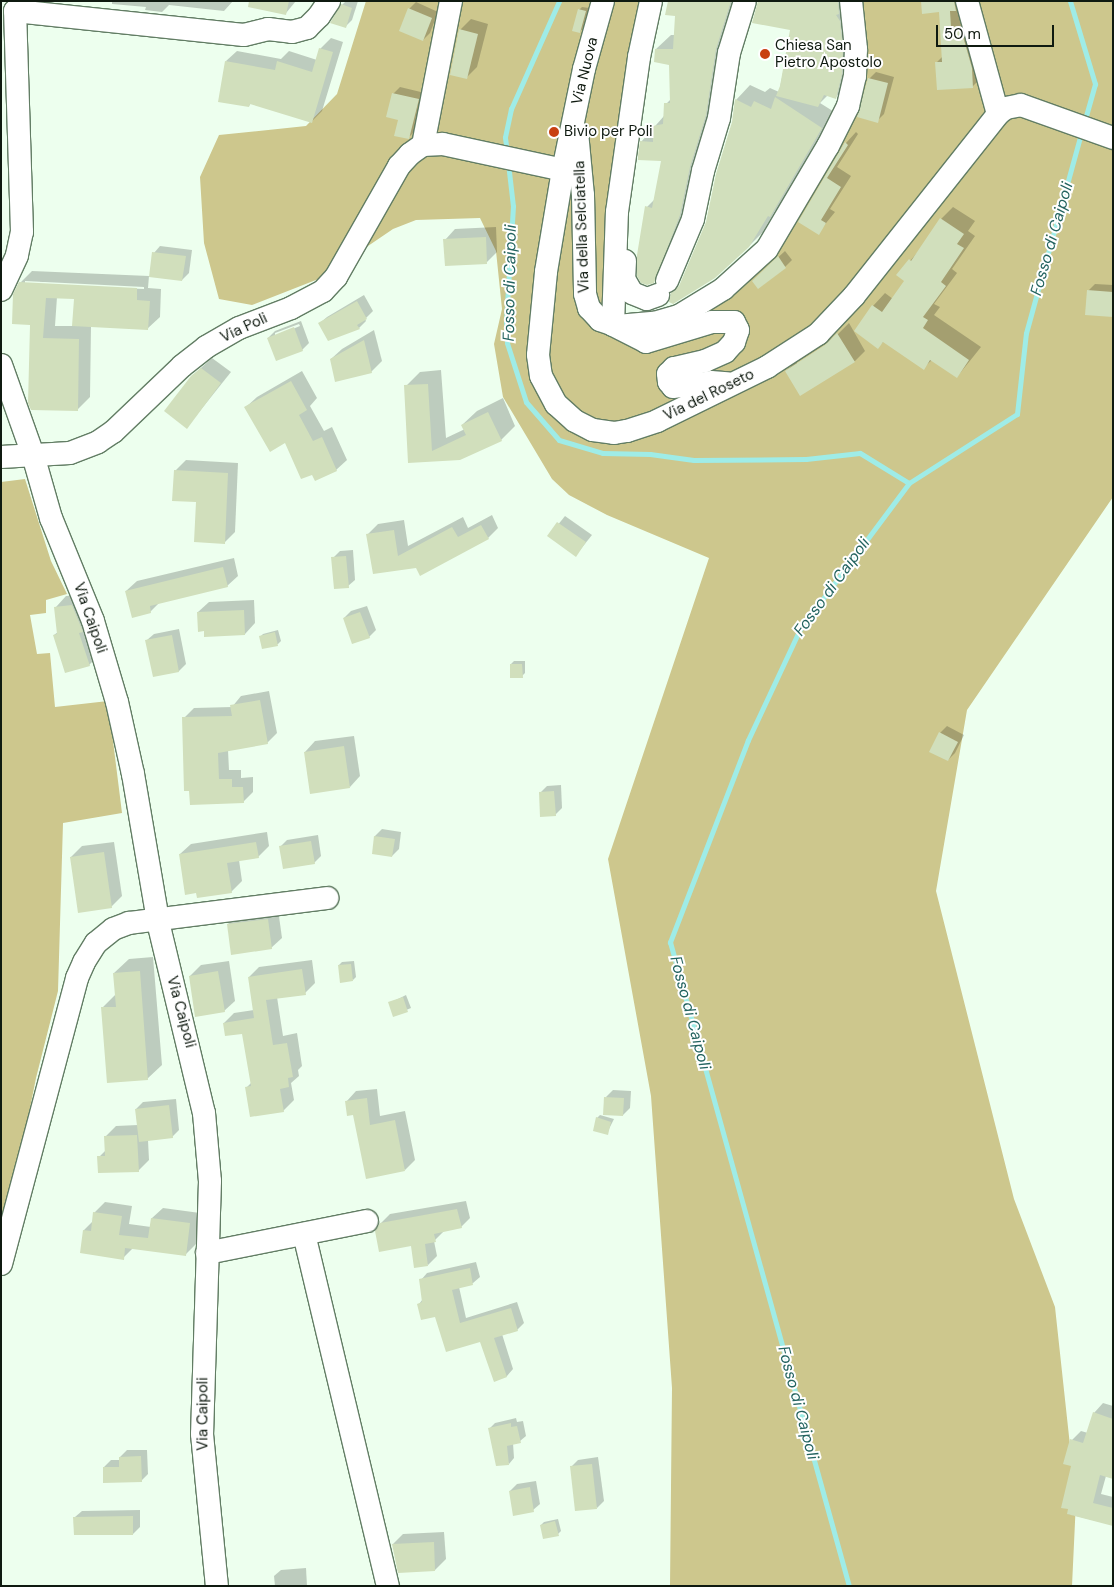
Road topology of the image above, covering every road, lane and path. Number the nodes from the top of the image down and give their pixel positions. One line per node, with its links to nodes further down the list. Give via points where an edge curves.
1 (329, 1): 8 (street, via 306,28 292,32 268,29 244,35)
2 (451, 1): 12 (street)
3 (603, 1): 10 (street, Via Nuova)
4 (651, 1): 14 (street, via 639,57)
5 (745, 1): 14 (street, via 729,53 719,118 693,219 662,288 650,299 640,298 626,285 623,272 626,232 623,224)
6 (851, 1): 16 (street, via 856,67 848,106 767,249 723,289 678,316 654,323)
7 (967, 1): 9 (street)
8 (15, 6): 15 (street, via 22,224 17,255)
9 (998, 114): 11 (street, via 1006,108 1021,105); 18 (street, Via del Roseto, via 832,321 800,348)
10 (574, 115): 13 (street, Via Nuova); 16 (street, Via della Selciatella, via 582,194 585,300 595,316)
11 (1113, 138)
12 (433, 144): 13 (street); 19 (street, Via Poli, via 410,154 399,166 336,277 324,291 239,328 206,347 98,442 70,453)
13 (563, 170): 18 (street, Via del Roseto, via 546,272 538,355 541,376 556,404 583,426 614,433 657,420)
14 (616, 220): 16 (street)
15 (1, 290)
16 (613, 325): 18 (street, Via della Selciatella, via 646,342 712,322 734,322 738,330 734,342 725,352 705,361 674,368 668,374 673,387)
17 (1, 365): 19 (street, Via Caipoli)
18 (733, 383)
19 (33, 455): 20 (street, Via Poli); 22 (street, Via Caipoli, via 51,518 87,606 117,702)
20 (1, 457)
21 (327, 898): 22 (street)
22 (158, 920): 25 (street, Via Caipoli, via 207,1131 210,1181); 26 (street, via 112,929 96,943 84,962)
23 (367, 1221): 24 (street)
24 (304, 1234): 25 (street); 28 (street)
25 (207, 1253): 27 (street, Via Caipoli, via 202,1434)
26 (1, 1264)
27 (217, 1586)
28 (388, 1586)

